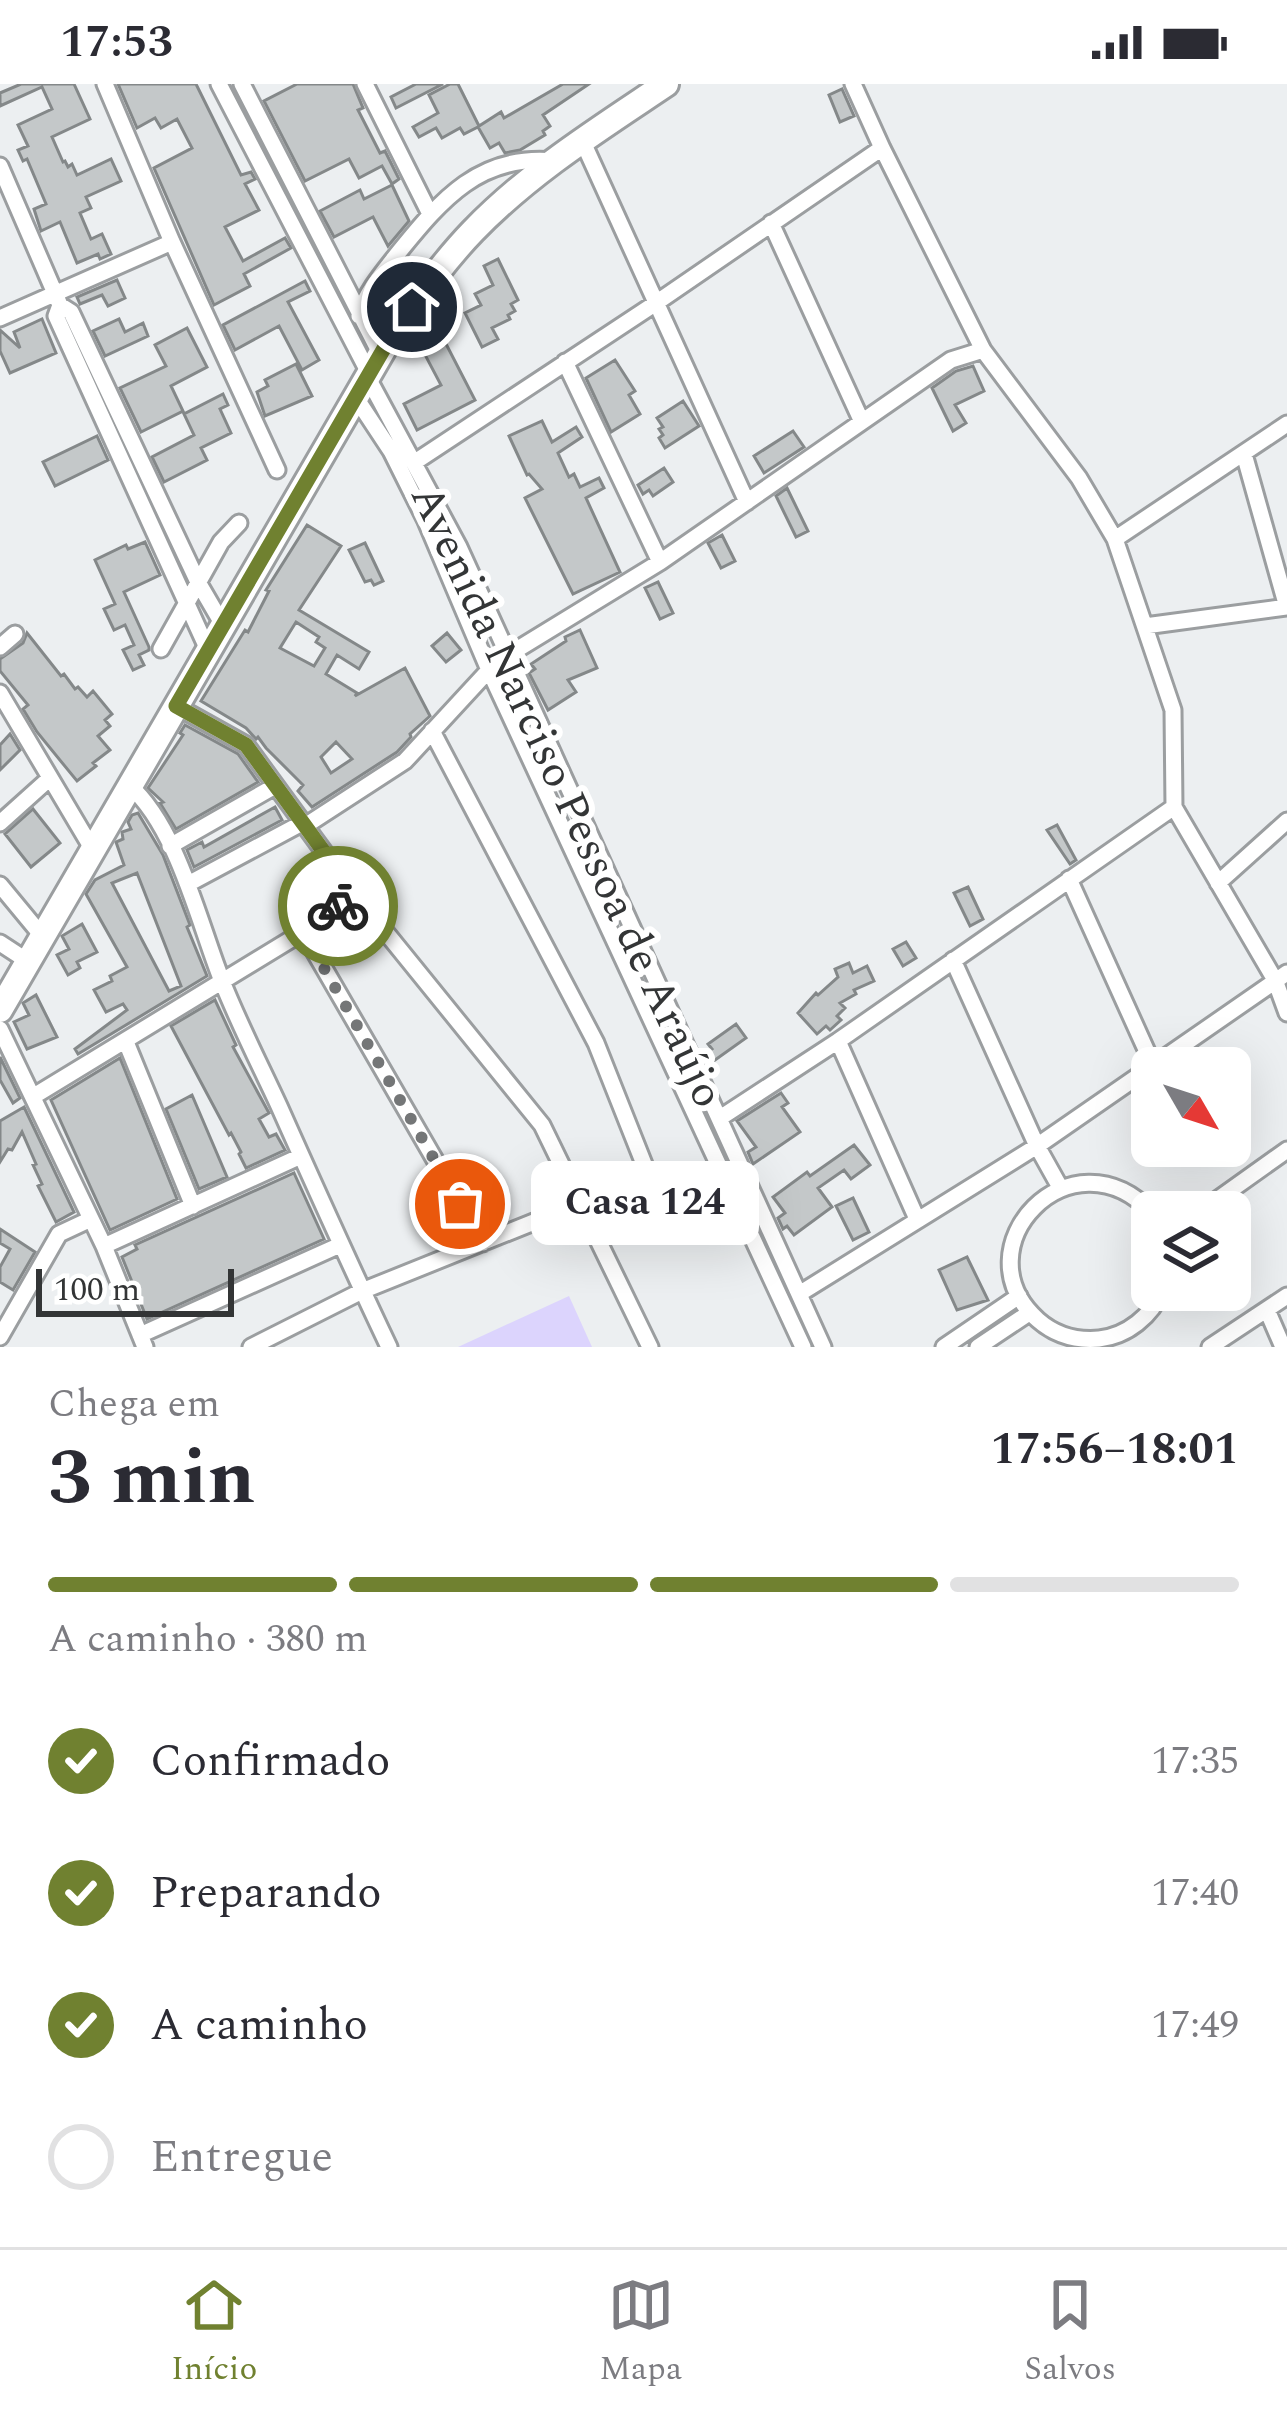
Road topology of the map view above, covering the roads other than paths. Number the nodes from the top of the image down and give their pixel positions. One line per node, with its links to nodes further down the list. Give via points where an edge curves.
1 (104, 84): 13 (street)
2 (219, 84): 18 (street)
3 (242, 84): 16 (street)
4 (365, 84): 11 (street)
5 (666, 84): 7 (highway)
6 (853, 84): 8 (street)
7 (582, 140): 9 (highway); 15 (street)
8 (882, 148): 12 (street); 19 (street)
9 (554, 161): 11 (street, via 500,164); 21 (highway, via 430,280)
10 (0, 166): 14 (street)
11 (430, 214): 16 (street)
12 (771, 223): 15 (street); 22 (street)
13 (172, 242): 14 (street); 26 (street)
14 (57, 299): 17 (street); 31 (street, via 71,312); 32 (street, via 56,316)
15 (656, 303): 20 (street); 27 (street)
16 (360, 315): 18 (street); 21 (street)
17 (0, 318)
18 (351, 340): 21 (street)
19 (983, 350): 22 (street, via 951,360); 29 (street)
20 (565, 362): 25 (street); 30 (street)
21 (368, 377): 25 (street, Avenida Narciso Pessoa de Araújo); 34 (highway); 41 (street, Avenida Narciso Pessoa de Araújo)
22 (862, 422): 27 (street)
23 (1287, 424): 24 (street)
24 (1244, 454): 29 (street); 33 (street)
25 (415, 462): 40 (street, Avenida Narciso Pessoa de Araújo)
26 (277, 470)
27 (746, 502): 30 (street)
28 (239, 523): 31 (street)
29 (1115, 539): 35 (street)
30 (660, 562): 40 (street)
31 (198, 582): 32 (street); 34 (street)
32 (188, 603): 38 (street); 39 (street)
33 (1287, 607): 35 (street)
34 (223, 625): 39 (highway)
35 (1145, 626): 48 (street, via 1173,710)
36 (15, 634): 37 (street)
37 (0, 647)
38 (161, 649)
39 (208, 650): 43 (highway)
40 (508, 656): 41 (street); 75 (street, Avenida Narciso Pessoa de Araújo)
41 (489, 670): 44 (street); 103 (street, Avenida Narciso Pessoa de Araújo)
42 (0, 693): 45 (street)
43 (176, 706): 46 (highway); 47 (street, via 246,745)
44 (432, 731): 51 (street, via 405,761); 79 (street, via 596,1043)
45 (50, 778): 50 (street); 53 (street)
46 (129, 785): 52 (street); 53 (highway)
47 (275, 786): 51 (street); 52 (street)
48 (1174, 807): 54 (street); 55 (street)
49 (1287, 821): 55 (street)
50 (0, 823)
51 (303, 825): 56 (street); 58 (street)
52 (170, 846): 56 (street)
53 (93, 850): 60 (highway)
54 (1069, 880): 62 (street); 71 (street)
55 (1218, 883): 64 (street)
56 (188, 884): 65 (street)
57 (0, 885): 60 (street)
58 (354, 893): 59 (street); 83 (street, via 542,1125)
59 (303, 932): 65 (street); 87 (street)
60 (43, 937): 63 (highway)
61 (0, 943): 63 (street)
62 (953, 960): 69 (street); 76 (street)
63 (29, 962): 66 (highway)
64 (1281, 976): 67 (street); 72 (street)
65 (222, 981): 70 (street); 78 (street)
66 (0, 1010)
67 (1287, 1013)
68 (0, 1029): 74 (street)
69 (838, 1041): 75 (street); 86 (street)
70 (126, 1042): 74 (street); 84 (street)
71 (1145, 1047)
72 (1179, 1047)
73 (1131, 1081): 76 (street)
74 (34, 1096): 85 (street)
75 (720, 1118): 91 (street, Avenida Narciso Pessoa de Araújo)
76 (1037, 1147): 80 (street); 86 (street)
77 (1287, 1150): 81 (street)
78 (301, 1156): 84 (street); 88 (street)
79 (644, 1164)
80 (1061, 1189): 82 (street, via 1096,1183); 92 (street, via 1019,1226 1011,1270)
81 (1229, 1191)
82 (1131, 1195)
83 (581, 1203): 87 (street); 102 (street)
84 (193, 1206): 89 (street)
85 (91, 1219): 89 (street); 97 (street, via 59,1234)
86 (917, 1219): 91 (street)
87 (483, 1243): 90 (street)
88 (340, 1244): 90 (street); 99 (street)
89 (104, 1246): 99 (street)
90 (362, 1291): 100 (street); 101 (street)
91 (799, 1294): 104 (street, Avenida Narciso Pessoa de Araújo)
92 (1019, 1296): 96 (street); 105 (street)
93 (1287, 1296): 94 (street)
94 (1267, 1310): 107 (street); 108 (street)
95 (1149, 1311): 98 (street)
96 (1030, 1312): 98 (street, via 1064,1336); 106 (street)
97 (0, 1336)
98 (1130, 1339)
99 (142, 1341)
100 (251, 1347)
101 (389, 1347)
102 (650, 1347)
103 (803, 1347)
104 (823, 1347)
105 (944, 1347)
106 (978, 1347)
107 (1210, 1347)
108 (1283, 1347)

